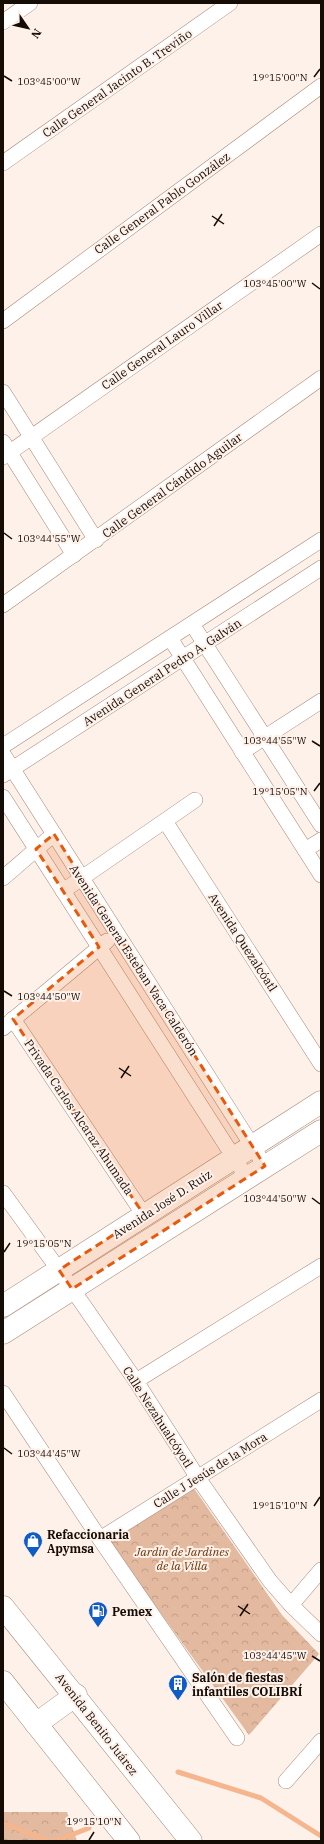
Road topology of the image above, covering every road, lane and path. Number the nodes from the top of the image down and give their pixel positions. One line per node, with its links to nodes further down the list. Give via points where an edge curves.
1 (30, 3): 3 (street)
2 (230, 3): 5 (street, Calle General Jacinto B. Treviño)
3 (3, 22)
4 (321, 86): 7 (street, Calle General Pablo González)
5 (3, 163)
6 (321, 234): 10 (street, Calle General Lauro Villar)
7 (3, 321)
8 (321, 378): 12 (street, Calle General Cándido Aguilar)
9 (3, 392): 10 (street)
10 (31, 437): 11 (street, Calle General Lauro Villar); 12 (street)
11 (5, 450): 14 (street)
12 (96, 540): 14 (street, Calle General Cándido Aguilar)
13 (321, 540): 17 (street, Avenida General Pedro A. Galván)
14 (74, 555): 16 (street, Calle General Cándido Aguilar)
15 (321, 568): 19 (street, Avenida General Pedro A. Galván)
16 (3, 605)
17 (192, 624): 18 (street, Avenida General Pedro A. Galván); 19 (street)
18 (170, 638): 20 (street); 23 (street, Avenida General Pedro A. Galván)
19 (204, 644): 20 (street, Avenida General Pedro A. Galván); 22 (street)
20 (183, 658): 24 (street); 26 (street, Avenida General Pedro A. Galván)
21 (321, 702): 22 (street)
22 (265, 738): 24 (street); 30 (street)
23 (3, 746)
24 (242, 752): 34 (street)
25 (3, 754): 26 (street, Avenida General Esteban Vaca Calderón)
26 (8, 772): 31 (street, Avenida General Esteban Vaca Calderón)
27 (3, 797): 33 (street, Avenida General Esteban Vaca Calderón)
28 (195, 800): 29 (street)
29 (165, 821): 37 (street); 42 (street, Avenida Quezalcóatl)
30 (321, 825)
31 (54, 834): 33 (street); 37 (street, Avenida General Esteban Vaca Calderón)
32 (321, 840): 34 (street)
33 (36, 849): 36 (street); 38 (street, Avenida General Esteban Vaca Calderón)
34 (305, 850): 35 (street)
35 (321, 876)
36 (3, 878)
37 (82, 878): 38 (street); 39 (street, Avenida General Esteban Vaca Calderón)
38 (63, 891): 40 (street, Avenida General Esteban Vaca Calderón)
39 (117, 933): 40 (street); 45 (street, Avenida General Esteban Vaca Calderón)
40 (99, 947): 41 (street); 45 (street, Avenida General Esteban Vaca Calderón)
41 (8, 1023): 48 (street, Privada Carlos Alcaraz Ahumada)
42 (321, 1064)
43 (321, 1102): 45 (street, Avenida José D. Ruiz)
44 (321, 1131): 46 (street, Avenida José D. Ruiz)
45 (244, 1152): 46 (street); 46 (street, Avenida General Esteban Vaca Calderón); 48 (street, Avenida José D. Ruiz)
46 (256, 1172): 51 (street, Avenida José D. Ruiz)
47 (3, 1193): 50 (street, Calle Nezahualcóyotl)
48 (144, 1215): 50 (street, Avenida José D. Ruiz)
49 (321, 1266): 54 (street)
50 (59, 1270): 51 (street, Calle Nezahualcóyotl); 52 (street, Avenida José D. Ruiz)
51 (72, 1289): 53 (street, Avenida José D. Ruiz); 54 (street, Calle Nezahualcóyotl)
52 (3, 1306)
53 (3, 1333)
54 (136, 1381): 57 (street, Calle Nezahualcóyotl)
55 (3, 1393): 58 (street)
56 (321, 1400): 57 (street, Calle J Jesús de la Mora)
57 (198, 1478): 58 (street, Calle J Jesús de la Mora); 60 (street, Calle Nezahualcóyotl, via 270,1581)
58 (100, 1539): 66 (street)
59 (321, 1570): 60 (street)
60 (290, 1605): 62 (street, Calle Nezahualcóyotl)
61 (3, 1607): 64 (street, Avenida Benito Juárez)
62 (321, 1634)
63 (3, 1682): 65 (street)
64 (76, 1695): 65 (street); 70 (street, Avenida Benito Juárez)
65 (36, 1724): 69 (street)
66 (237, 1738)
67 (321, 1741): 68 (street)
68 (286, 1781)
69 (129, 1841)
70 (191, 1841)

